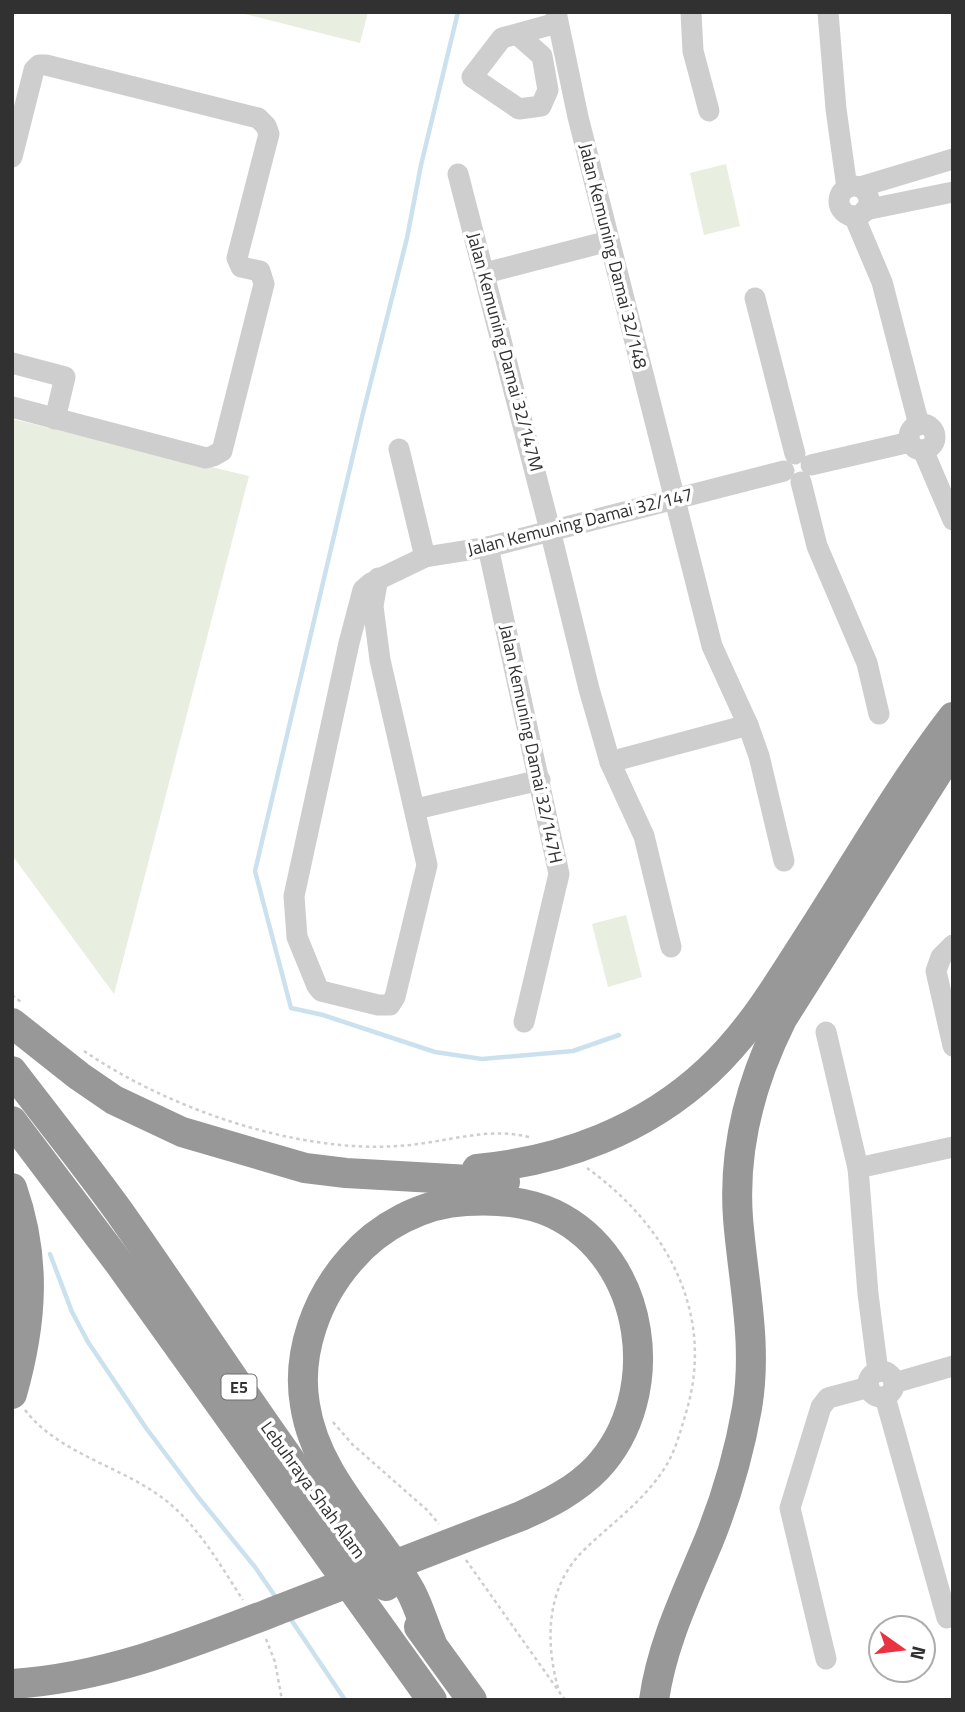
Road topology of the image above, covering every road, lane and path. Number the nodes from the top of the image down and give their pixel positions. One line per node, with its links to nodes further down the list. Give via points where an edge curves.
1 (691, 12): 5 (street, via 693,51)
2 (828, 12): 9 (street, via 835,109)
3 (556, 18): 4 (street); 12 (street, Jalan Kemuning Damai 32/148)
4 (518, 35)
5 (709, 111)
6 (12, 157): 17 (street, via 39,65 258,118 269,134 237,258 241,267 260,271 264,284 222,451 206,458)
7 (953, 159): 9 (street)
8 (457, 174): 13 (street, Jalan Kemuning Damai 32/147M)
9 (853, 188): 11 (street, via 840,195 839,205 845,213)
10 (953, 192): 11 (street)
11 (860, 213): 18 (street)
12 (609, 241): 13 (street); 21 (street, Jalan Kemuning Damai 32/148)
13 (485, 273): 23 (street, Jalan Kemuning Damai 32/147M)
14 (755, 298): 20 (street)
15 (12, 363): 17 (street, via 65,377)
16 (12, 407): 17 (street)
17 (55, 419)
18 (928, 436): 20 (street, Jalan Kemuning Damai 32/147); 22 (street)
19 (399, 449): 25 (street)
20 (798, 468): 21 (street, Jalan Kemuning Damai 32/147); 29 (street, via 817,546 867,663)
21 (675, 500): 23 (street, Jalan Kemuning Damai 32/147); 31 (street, Jalan Kemuning Damai 32/148, via 712,646)
22 (953, 520)
23 (550, 530): 24 (street, Jalan Kemuning Damai 32/147); 33 (street, Jalan Kemuning Damai 32/147M)
24 (488, 547): 25 (street, Jalan Kemuning Damai 32/147); 34 (street, Jalan Kemuning Damai 32/147H)
25 (425, 557): 26 (street, Jalan Kemuning Damai 32/147)
26 (377, 578): 27 (street, via 363,590); 28 (street, via 373,606)
27 (349, 643): 28 (street, via 369,648); 35 (street, via 294,896 297,937 321,991 378,1005 390,1005 395,997 427,865)
28 (380, 660): 35 (street)
29 (879, 714)
30 (953, 717): 50 (highway, via 761,1012 706,1072 644,1118 578,1148 516,1165)
31 (748, 725): 33 (street); 36 (street, Jalan Kemuning Damai 32/148)
32 (953, 748): 69 (highway, via 782,1019 750,1100 738,1167 738,1218 751,1339 748,1405 730,1482 668,1638)
33 (610, 762): 38 (street, Jalan Kemuning Damai 32/147M, via 644,836)
34 (540, 780): 35 (street); 41 (street, Jalan Kemuning Damai 32/147H, via 559,874)
35 (416, 809)
36 (784, 860)
37 (950, 946): 43 (street, via 936,971)
38 (671, 947)
39 (12, 995): 40 (path)
40 (17, 1014): 50 (highway, via 79,1076 114,1100 182,1132 304,1168)
41 (524, 1022)
42 (825, 1032): 49 (street)
43 (953, 1046)
44 (80, 1048): 47 (path, via 147,1086 227,1120 328,1144 399,1146 491,1132)
45 (12, 1070): 61 (highway, Lebuhraya Shah Alam / E5, via 116,1208 344,1534)
46 (12, 1121): 66 (highway, Lebuhraya Shah Alam / E5)
47 (535, 1139)
48 (953, 1147): 49 (street)
49 (858, 1168): 53 (street)
50 (411, 1176): 56 (highway, via 520,1185 569,1202 599,1223 619,1246 633,1265 649,1303 658,1345 657,1370 636,1442 619,1470 592,1496)
51 (12, 1188): 54 (highway, via 28,1251 30,1301)
52 (953, 1366): 53 (street)
53 (881, 1385): 59 (street); 62 (street, via 828,1398 821,1406 790,1508)
54 (18, 1401): 60 (path, via 38,1424 68,1445 144,1486 175,1509 212,1553)
55 (330, 1418): 57 (path)
56 (524, 1526): 60 (highway); 61 (highway, via 597,1469 624,1428 635,1396 639,1348 629,1302 601,1251 557,1215 526,1204 489,1200 458,1201 420,1211 389,1227 356,1253 323,1297 306,1353 304,1403 328,1469 412,1593)
57 (444, 1530)
58 (466, 1560): 68 (path)
59 (947, 1618)
60 (248, 1628): 63 (highway, via 118,1667); 64 (highway, via 176,1669); 65 (path, via 275,1661)
61 (431, 1641): 67 (highway, Lebuhraya Shah Alam / E5)
62 (826, 1659)
63 (12, 1684)
64 (46, 1700)
65 (282, 1700)
66 (432, 1700)
67 (472, 1700)
68 (565, 1700)
69 (654, 1700)

